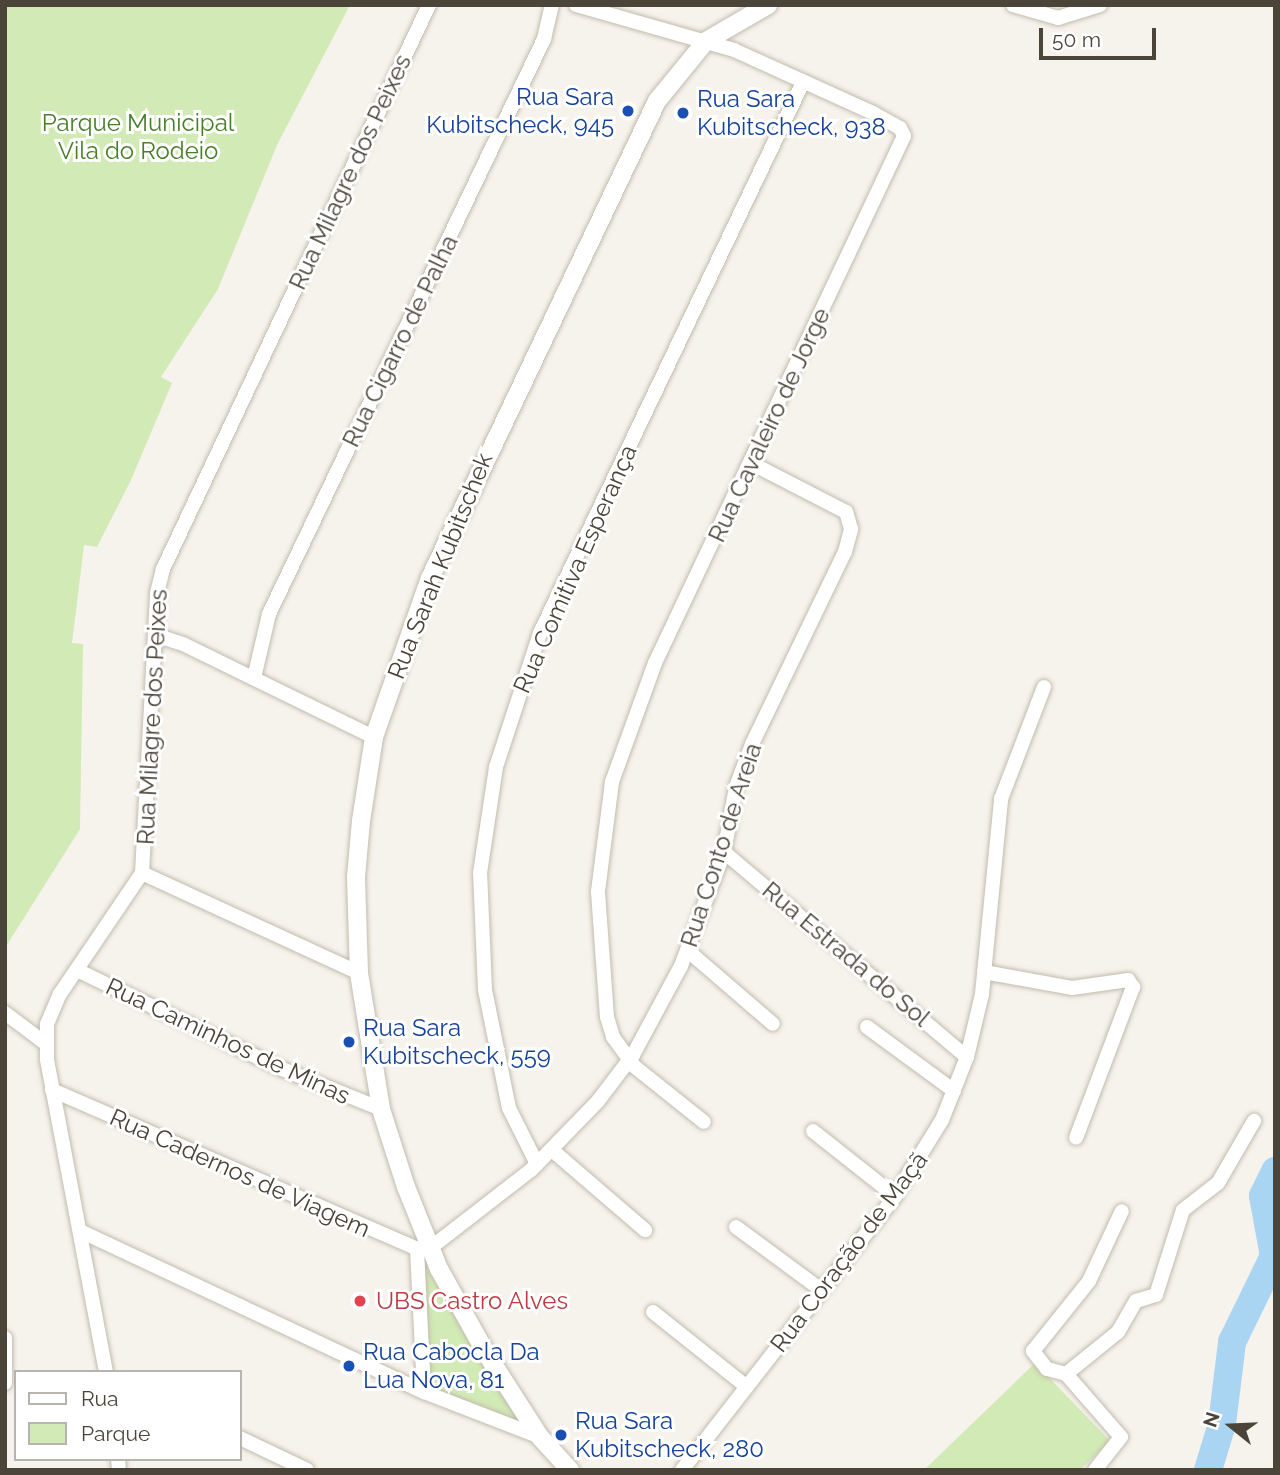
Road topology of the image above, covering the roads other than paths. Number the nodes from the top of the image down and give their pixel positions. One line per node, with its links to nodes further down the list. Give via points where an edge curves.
1 (429, 5): 10 (street, Rua Milagre dos Peixes, via 167,558 159,579)
2 (552, 5): 11 (street, Rua Cigarro de Palha, via 544,39 269,614)
3 (576, 5): 7 (street, Rua Cavaleiro de Jorge)
4 (768, 5): 7 (street)
5 (1013, 5): 6 (street, via 1058,18)
6 (1100, 5)
7 (706, 41): 8 (street, Rua Cavaleiro de Jorge); 13 (street, Rua Sarah Kubitschek, via 657,101 499,424 404,641)
8 (803, 82): 9 (street, Rua Cavaleiro de Jorge, via 890,122 904,136); 34 (street, Rua Comitiva Esperança, via 540,633 496,767 480,873 485,990 509,1108)
9 (751, 463): 14 (street, Rua Conto de Areia, via 846,512 851,529 845,552 752,744 736,787); 25 (street, Rua Cavaleiro de Jorge, via 640,696 612,782 601,843 598,933 607,1017)
10 (155, 635): 11 (street); 15 (street, Rua Milagre dos Peixes)
11 (254, 678): 13 (street)
12 (1044, 687): 18 (street, Rua Coração de Maçã, via 1001,799)
13 (374, 737): 19 (street, Rua Sarah Kubitschek, via 356,877)
14 (724, 852): 16 (street, Rua Conto de Areia); 24 (street, Rua Estrada do Sol)
15 (142, 873): 17 (street, Rua Milagre dos Peixes); 19 (street)
16 (687, 950): 21 (street); 25 (street, Rua Conto de Areia)
17 (77, 970): 23 (street, Rua Milagre dos Peixes, via 53,1007); 28 (street, Rua Caminhos de Minas, via 282,1069)
18 (984, 972): 24 (street, Rua Coração de Maçã); 32 (street, via 1072,988 1128,980 1133,987)
19 (359, 973): 28 (street, Rua Sarah Kubitschek)
20 (5, 1013): 23 (street)
21 (773, 1024)
22 (867, 1027): 27 (street)
23 (45, 1043): 26 (street, Rua Milagre dos Peixes)
24 (967, 1057): 27 (street, Rua Coração de Maçã)
25 (628, 1060): 30 (street); 33 (street, Rua Conto de Areia)
26 (52, 1090): 39 (street, Rua Milagre dos Peixes); 40 (street, Rua Cadernos de Viagem)
27 (954, 1091): 35 (street, Rua Coração de Maçã, via 928,1147)
28 (381, 1109): 40 (street, Rua Sarah Kubitschek)
29 (1254, 1121): 45 (street, via 1218,1183 1183,1209 1156,1294 1136,1301 1118,1332)
30 (704, 1122)
31 (813, 1131): 35 (street)
32 (1076, 1138)
33 (552, 1150): 34 (street, Rua Conto de Areia); 38 (street)
34 (537, 1164): 40 (street, Rua Conto de Areia)
35 (895, 1196): 41 (street, Rua Coração de Maçã)
36 (1122, 1211): 45 (street, via 1089,1282 1033,1351 1047,1369)
37 (736, 1227): 41 (street)
38 (645, 1230)
39 (80, 1231): 44 (street, Rua Milagre dos Peixes); 48 (street)
40 (423, 1249): 48 (street); 49 (street, Rua Sarah Kubitschek)
41 (821, 1290): 47 (street, Rua Coração de Maçã)
42 (653, 1312): 47 (street)
43 (5, 1338): 46 (street)
44 (106, 1370)
45 (1066, 1374): 54 (street, via 1121,1437)
46 (5, 1383)
47 (747, 1387): 53 (street, Rua Coração de Maçã)
48 (424, 1392): 49 (street)
49 (540, 1437): 52 (street, Rua Sarah Kubitschek)
50 (242, 1439): 51 (street)
51 (307, 1470)
52 (570, 1470)
53 (682, 1470)
54 (1096, 1470)

